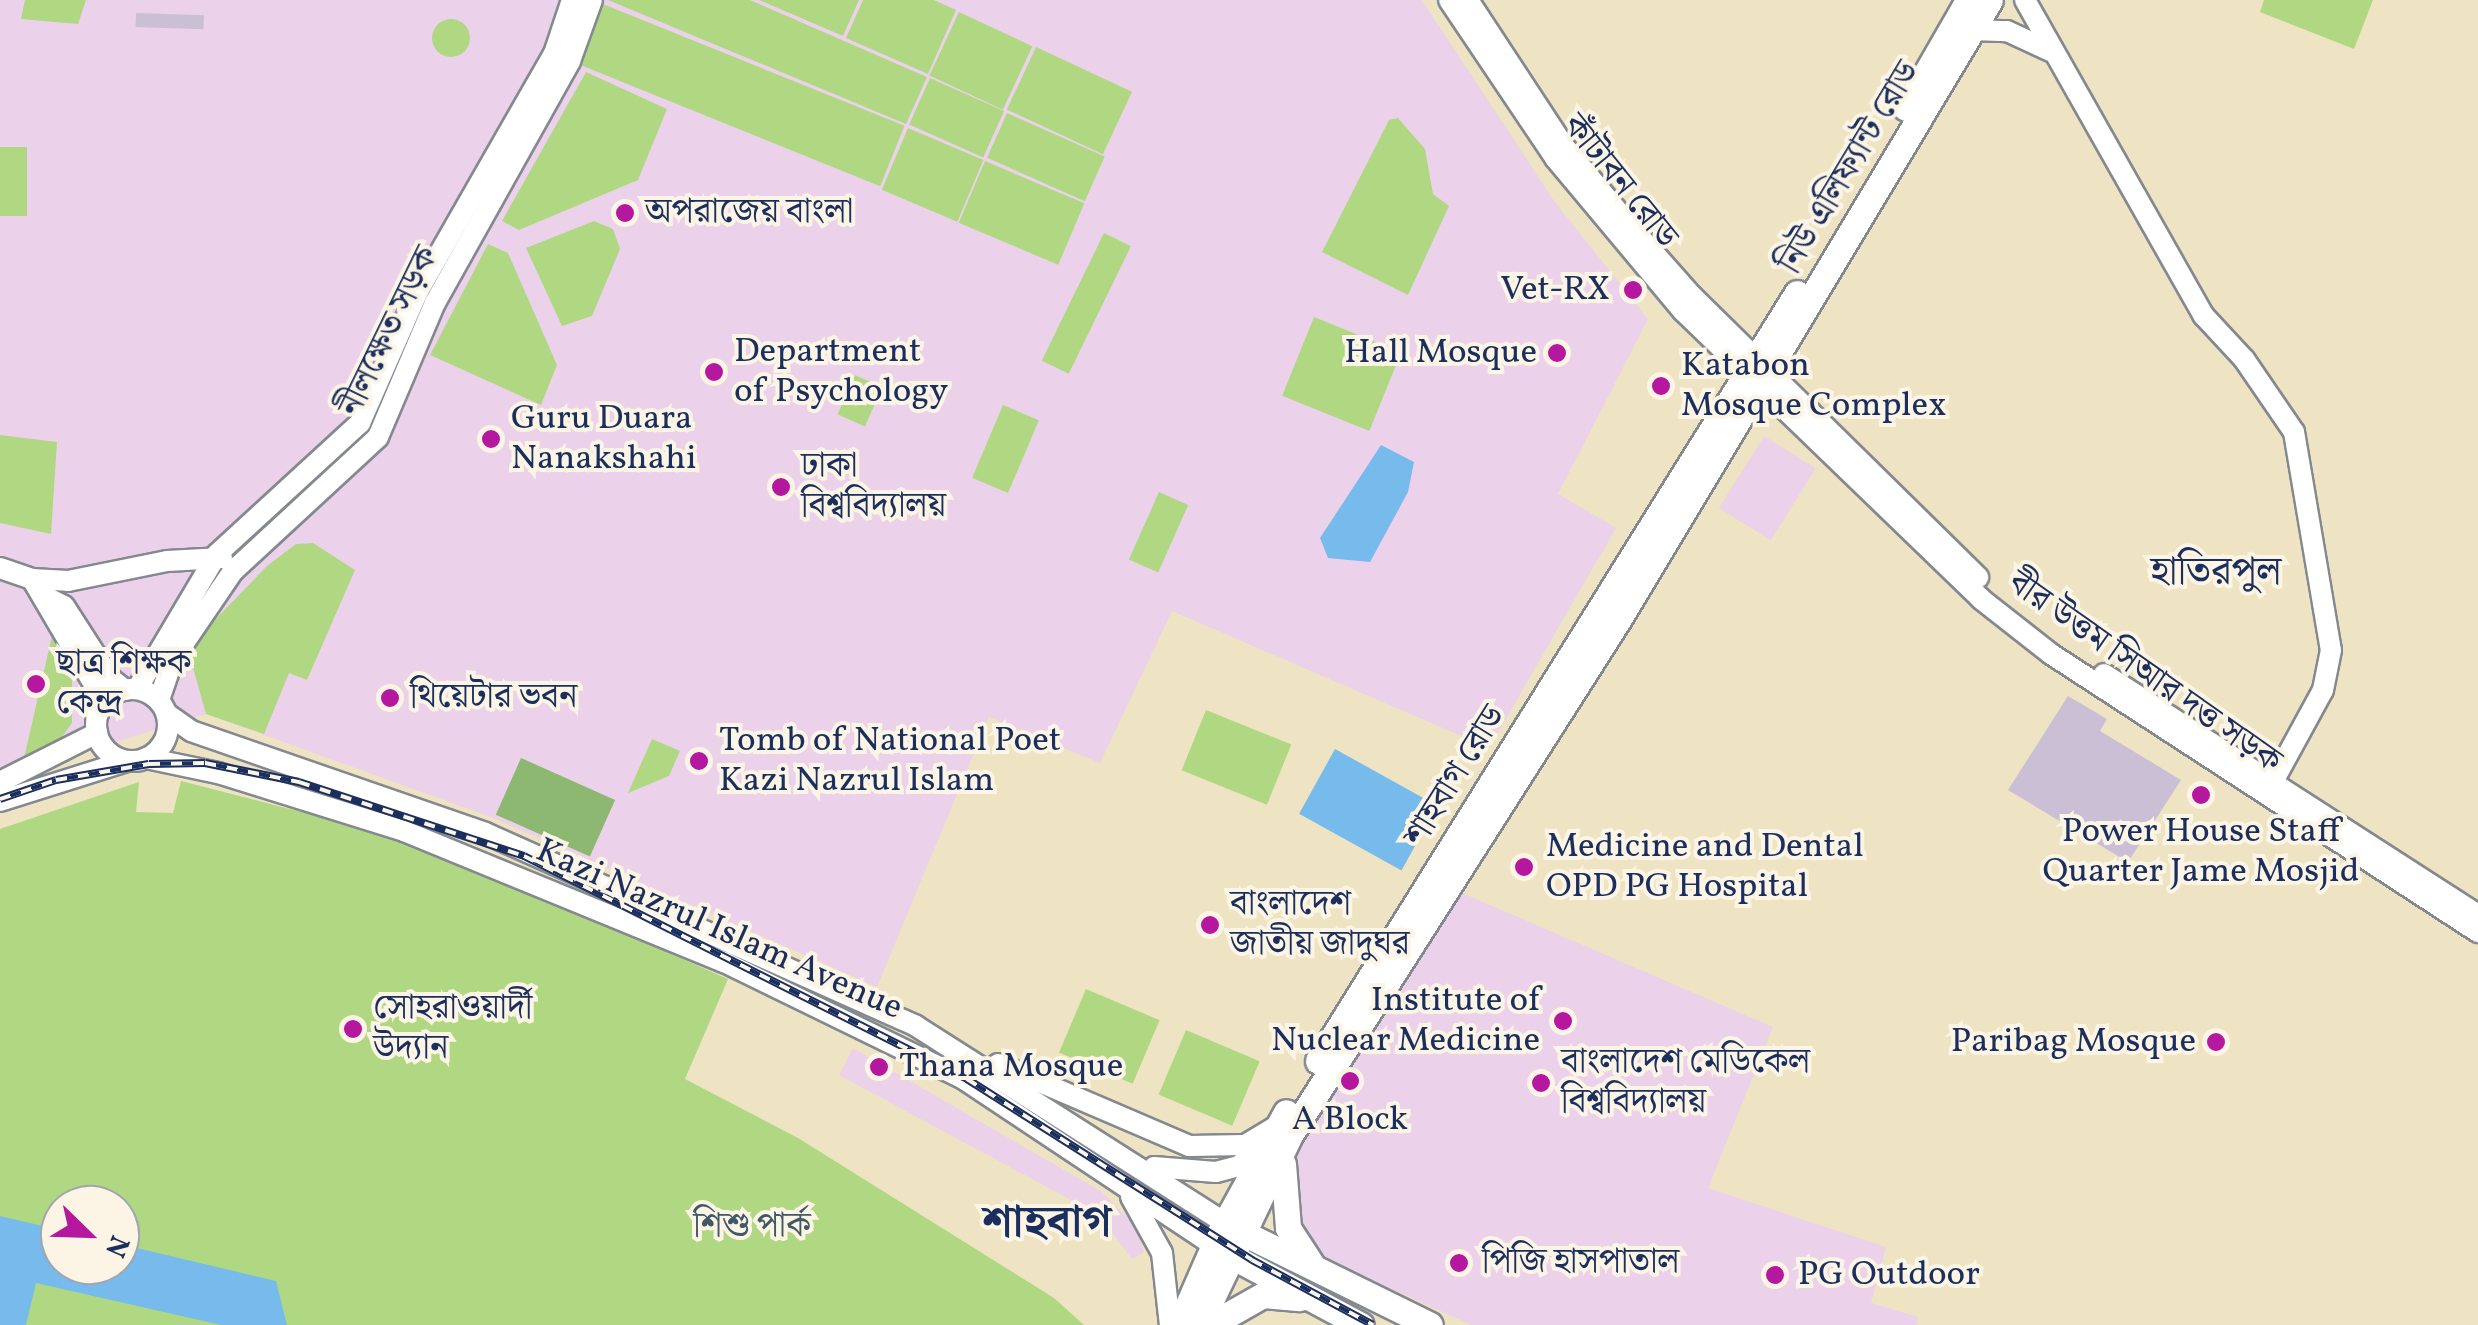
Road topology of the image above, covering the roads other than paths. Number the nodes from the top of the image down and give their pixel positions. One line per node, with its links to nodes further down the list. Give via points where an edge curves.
1 (572, 0): 10 (main road, নীলক্ষেত সড়ক, via 554,54)
2 (592, 0): 10 (main road, নীলক্ষেত সড়ক, via 570,61)
3 (1449, 0): 11 (main road, কাঁটাবন রোড, via 1567,174 1684,311)
4 (1468, 0): 11 (main road, কাঁটাবন রোড, via 1566,148)
5 (1968, 0): 11 (highway, নিউ এলিফ্যান্ট রোড)
6 (1990, 0): 8 (highway, নিউ এলিফ্যান্ট রোড)
7 (2025, 0): 9 (main road)
8 (1973, 30): 9 (main road, via 2026,37); 11 (highway, নিউ এলিফ্যান্ট রোড)
9 (2056, 55): 21 (main road, via 2204,316 2244,359 2294,432 2336,622 2338,669 2321,722)
10 (469, 221): 12 (main road, নীলক্ষেত সড়ক, via 418,291 360,423); 14 (main road, নীলক্ষেত সড়ক, via 378,437)
11 (1758, 372): 21 (main road, via 2018,620); 25 (highway, শাহবাগ রোড)
12 (218, 554): 14 (main road); 15 (main road); 16 (main road, নীলক্ষেত সড়ক)
13 (0, 568): 15 (main road)
14 (234, 571): 17 (main road, নীলক্ষেত সড়ক, via 172,659)
15 (38, 588): 16 (main road, via 64,606 111,679); 18 (main road, via 94,686)
16 (131, 689): 17 (main road); 18 (main road, via 106,700)
17 (163, 707): 19 (main road, via 166,740); 24 (main road, Kazi Nazrul Islam Avenue, via 190,732 484,834)
18 (97, 724): 19 (main road, via 111,754); 20 (main road, Kazi Nazrul Islam Avenue)
19 (137, 760): 20 (main road, Kazi Nazrul Islam Avenue); 27 (main road, Kazi Nazrul Islam Avenue, via 218,773 404,831 724,962 962,1078)
20 (2, 791)
21 (2274, 793): 22 (main road); 23 (main road, বীর উত্তম সিআর দত্ত সড়ক)
22 (2478, 916)
23 (2478, 932)
24 (955, 1048): 25 (main road, via 1189,1146 1245,1145); 26 (main road, Kazi Nazrul Islam Avenue)
25 (1284, 1131): 26 (main road, via 1216,1172 1161,1170); 28 (highway, শাহবাগ রোড); 29 (highway, via 1283,1210 1296,1246)
26 (1130, 1156): 28 (main road, Kazi Nazrul Islam Avenue)
27 (1116, 1180): 28 (main road, Kazi Nazrul Islam Avenue); 31 (main road, via 1142,1210 1162,1253)
28 (1230, 1240): 29 (highway); 30 (highway); 32 (highway); 33 (highway)
29 (1330, 1280): 36 (highway)
30 (1319, 1305): 34 (highway, via 1263,1295); 35 (highway)
31 (1170, 1325)
32 (1179, 1325)
33 (1199, 1325)
34 (1210, 1325)
35 (1361, 1325)
36 (1430, 1325)

